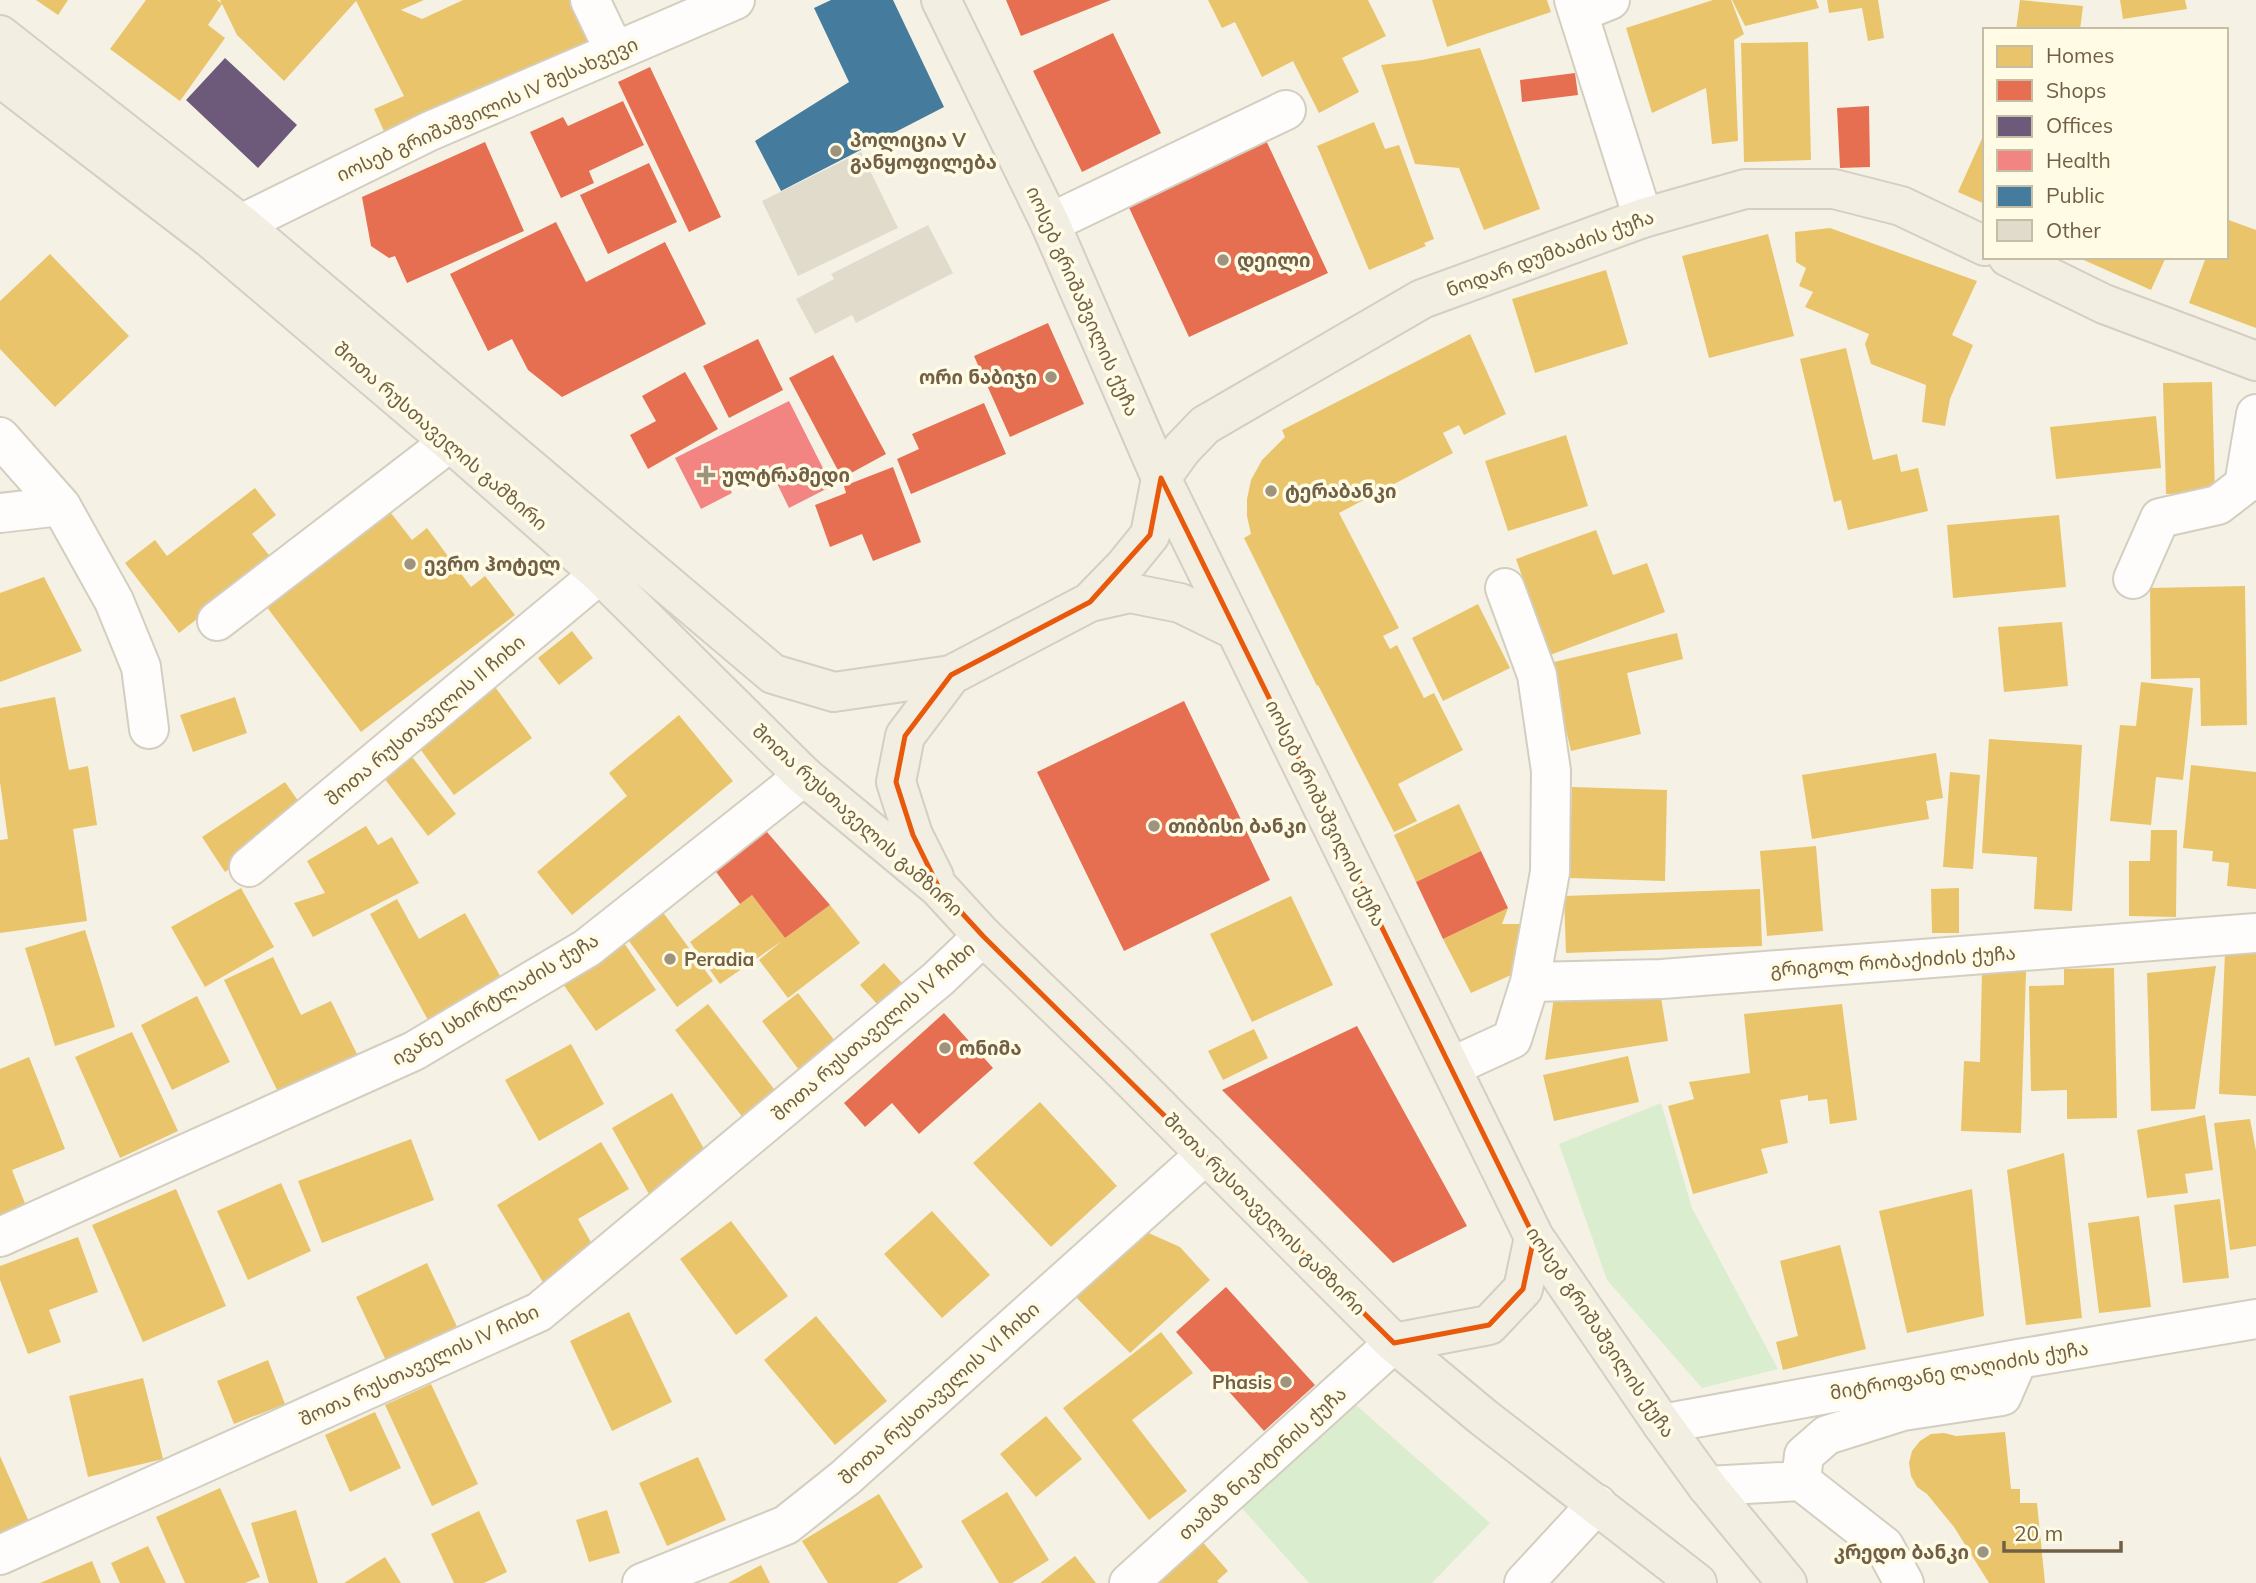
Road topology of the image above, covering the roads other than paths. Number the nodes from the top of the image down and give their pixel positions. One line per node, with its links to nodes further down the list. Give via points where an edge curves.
1 (590, 0): 6 (street)
2 (735, 0): 6 (street, იოსებ გრიშაშვილის IV შესახვევი)
3 (941, 0): 10 (main road, იოსებ გრიშაშვილის ქუჩა)
4 (1588, 4): 9 (street)
5 (0, 35): 11 (main road, შოთა რუსთაველის გამზირი)
6 (614, 50): 11 (street, იოსებ გრიშაშვილის IV შესახვევი, via 429,131)
7 (0, 77): 18 (main road, შოთა რუსთაველის გამზირი, via 211,239)
8 (1286, 110): 10 (street)
9 (1643, 218): 12 (main road, ნოდარ დუმბაძის ქუჩა, via 1745,189 1834,190 1901,206); 19 (main road, ნოდარ დუმბაძის ქუჩა, via 1422,299 1205,425)
10 (1050, 223): 19 (main road, იოსებ გრიშაშვილის ქუჩა)
11 (241, 224): 28 (main road, შოთა რუსთაველის გამზირი, via 774,674 834,692)
12 (1983, 245)
13 (2017, 259): 14 (main road)
14 (2048, 266): 15 (main road, via 2104,304)
15 (2256, 361)
16 (2256, 414): 23 (street, via 2244,485 2218,505 2160,519)
17 (0, 438): 20 (street)
18 (450, 442): 22 (main road, შოთა რუსთაველის გამზირი); 26 (street)
19 (1161, 478): 25 (main road, via 1150,535); 27 (main road, იოსებ გრიშაშვილის ქუჩა)
20 (61, 506): 21 (street); 29 (street, via 114,601 141,667)
21 (0, 513)
22 (600, 574): 30 (main road, შოთა რუსთაველის გამზირი); 31 (street, შოთა რუსთაველის II ჩიხი)
23 (2133, 579)
24 (1505, 588): 35 (street, via 1537,676 1550,771 1550,872)
25 (1090, 602): 27 (main road, via 1130,593 1180,603); 28 (main road)
26 (217, 621)
27 (1235, 630): 36 (main road, იოსებ გრიშაშვილის ქუჩა)
28 (951, 675): 32 (main road, via 905,736 896,782 913,835)
29 (149, 729)
30 (804, 776): 32 (main road, შოთა რუსთაველის გამზირი); 38 (street, ივანე სხირტლაძის ქუჩა, via 587,948 414,1051)
31 (249, 867)
32 (939, 888): 34 (main road, შოთა რუსთაველის გამზირი)
33 (2256, 933): 35 (street, გრიგოლ რობაქიძის ქუჩა, via 1662,979)
34 (983, 936): 37 (main road, შოთა რუსთაველის გამზირი); 47 (street, შოთა რუსთაველის IV ჩიხი, via 938,979 540,1312)
35 (1530, 982): 36 (street, via 1512,1039)
36 (1451, 1067): 39 (main road, იოსებ გრიშაშვილის ქუჩა)
37 (1206, 1154): 41 (main road, შოთა რუსთაველის გამზირი); 48 (street, შოთა რუსთაველის VI ჩიხი, via 845,1478 786,1525)
38 (0, 1237)
39 (1534, 1237): 41 (main road, via 1523,1289 1489,1325); 43 (main road, იოსებ გრიშაშვილის ქუჩა)
40 (2256, 1319): 42 (street, მიტროფანე ლაღიძის ქუჩა)
41 (1394, 1343): 46 (main road, შოთა რუსთაველის გამზირი); 49 (street, თამაზ ნიკიტინის ქუჩა)
42 (2018, 1359): 43 (street, მიტროფანე ლაღიძის ქუჩა); 44 (street, via 2002,1396 1903,1411 1827,1435 1804,1455)
43 (1661, 1424): 45 (main road, იოსებ გრიშაშვილის ქუჩა)
44 (1801, 1481): 45 (street); 53 (street, via 1884,1546)
45 (1706, 1486): 52 (main road, იოსებ გრიშაშვილის ქუჩა)
46 (1597, 1504): 50 (street); 51 (main road, შოთა რუსთაველის გამზირი)
47 (0, 1555)
48 (642, 1583)
49 (1129, 1583)
50 (1524, 1583)
51 (1697, 1583)
52 (1787, 1583)
53 (1904, 1583)

